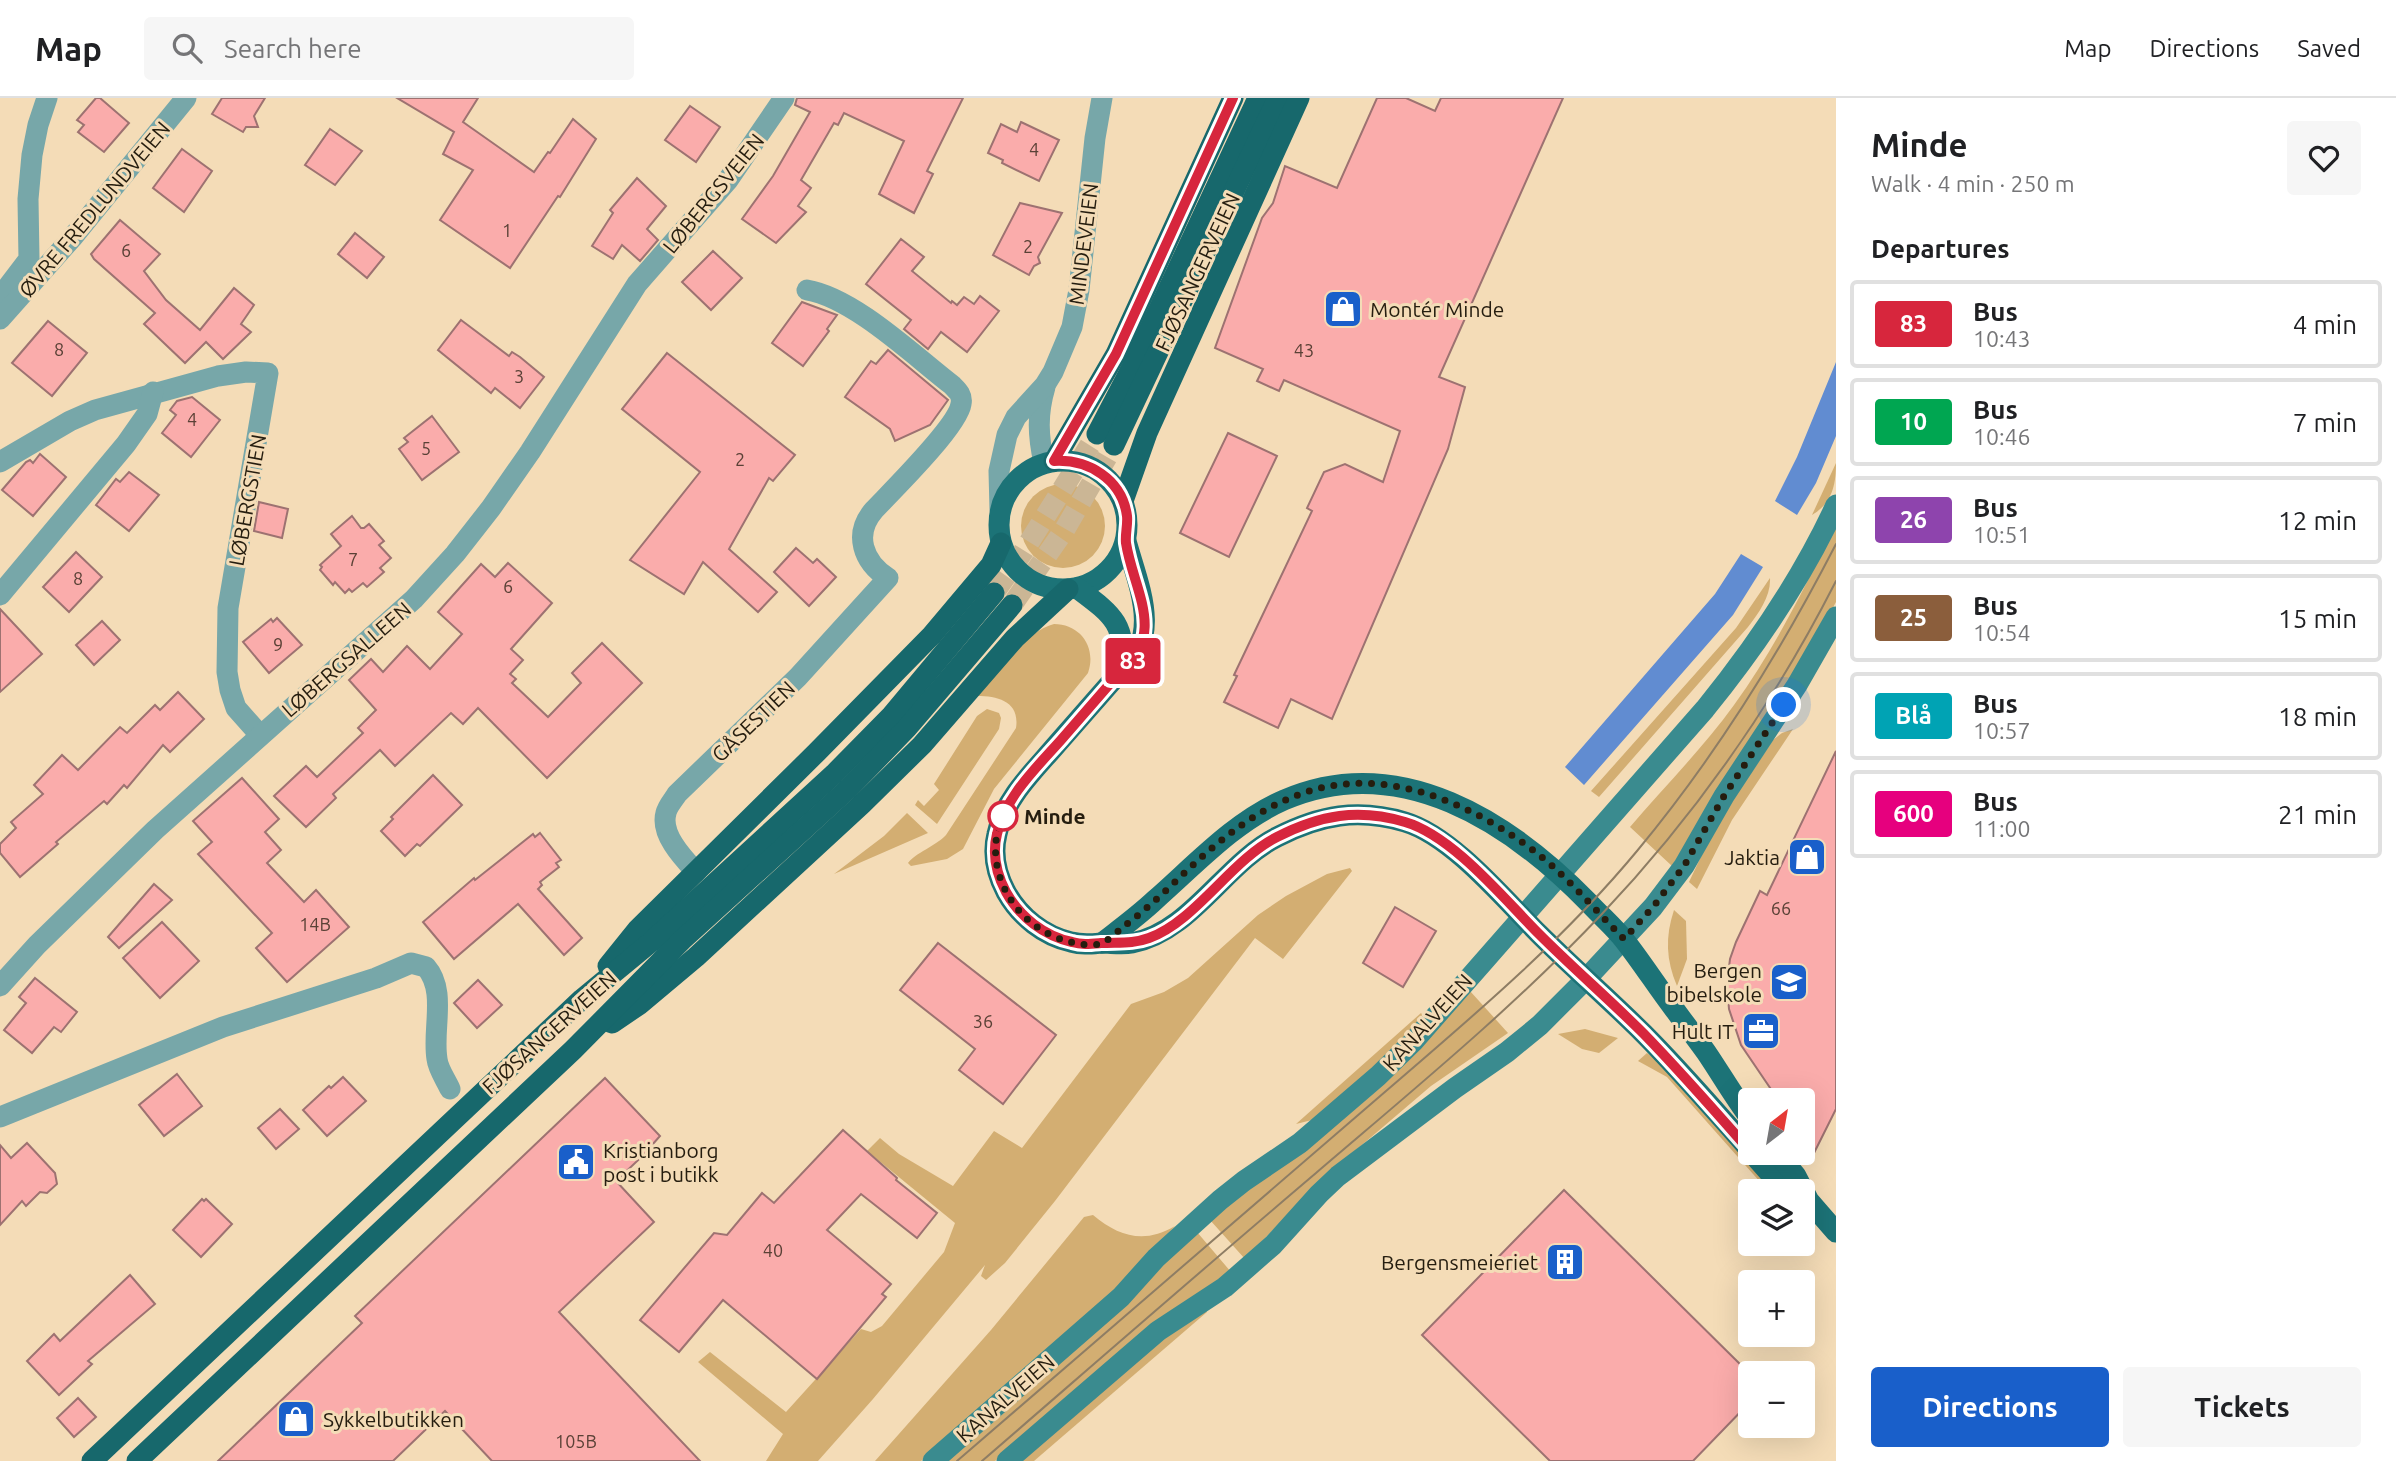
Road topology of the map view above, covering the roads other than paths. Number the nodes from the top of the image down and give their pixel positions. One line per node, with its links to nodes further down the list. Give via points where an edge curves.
1 (47, 98): 11 (street, ØVRE FREDLUNDVEIEN, via 32,155 29,259)
2 (186, 98): 12 (street, ØVRE FREDLUNDVEIEN)
3 (784, 98): 9 (street, LØBERGSVEIEN, via 728,180)
4 (1102, 98): 13 (street, MINDEVEIEN, via 1072,327)
5 (1233, 98): 16 (highway, via 1116,354)
6 (1258, 98): 7 (highway, FJØSANGERVEIEN, via 1132,367 1105,440)
7 (1278, 98)
8 (1299, 98): 17 (highway, via 1147,433)
9 (637, 284): 28 (street, LØBERGSALLEEN, via 530,453 455,554 414,599)
10 (807, 290): 29 (street, GÅSESTIEN, via 846,303 952,385 961,397 958,412 937,442 866,522 865,552 869,562 888,578 798,677 677,794 666,813 672,842)
11 (0, 297)
12 (0, 320)
13 (1045, 385): 16 (street, via 1038,422); 19 (street, via 1016,417 1007,435 999,471)
14 (153, 392): 15 (street, LØBERGSTIEN, via 70,421); 24 (street, via 147,414 126,444); 28 (street, LØBERGSTIEN, via 218,376 268,373 228,608 230,690 236,708)
15 (0, 462)
16 (1049, 462): 17 (main road, via 1068,460 1095,469); 19 (main road, via 1021,476)
17 (1124, 501): 20 (main road)
18 (1836, 505): 30 (main road, KANALVEIEN, via 1782,604 1744,660)
19 (1000, 510): 21 (main road)
20 (1126, 541): 22 (main road, via 1113,566 1097,579); 27 (main road, via 1145,624 1139,650)
21 (1001, 543): 22 (main road, via 1020,572 1042,585); 29 (highway, via 991,565 932,635)
22 (1072, 588): 27 (main road, via 1102,606 1121,633); 37 (highway, via 1015,638 922,745 862,804 696,957 640,1004)
23 (994, 593): 36 (highway, FJØSANGERVEIEN, via 892,715 834,774)
24 (0, 595)
25 (1012, 605): 37 (highway, FJØSANGERVEIEN, via 848,789 682,940)
26 (1836, 617): 32 (main road, via 1684,866)
27 (1121, 671): 33 (main road, via 1014,797 999,825 994,856 1006,893 1039,929 1084,945)
28 (260, 735): 35 (street, LØBERGSALLEEN, via 155,830)
29 (696, 872): 36 (highway, via 637,930)
30 (1560, 873): 31 (main road, KANALVEIEN); 32 (main road); 33 (main road, via 1474,812 1404,789 1348,784 1284,800 1255,816)
31 (1521, 916): 33 (main road, via 1433,836 1410,823 1357,813 1305,824 1274,838 1177,922 1152,937 1129,944); 34 (main road); 46 (main road, KANALVEIEN, via 1378,1076 1300,1143 1220,1200 1121,1297)
32 (1624, 939): 34 (main road); 39 (main road)
33 (1102, 943)
34 (1586, 980): 41 (main road, via 1644,1035); 47 (main road, via 1527,1036 1338,1176 1273,1245 1225,1287 1158,1331)
35 (0, 986)
36 (582, 999): 44 (highway, FJØSANGERVEIEN)
37 (573, 1050): 45 (highway, FJØSANGERVEIEN)
38 (450, 1089): 40 (street, FJØSANGERVEIEN, via 437,1062 438,988 426,967 411,963 223,1027)
39 (1738, 1100)
40 (0, 1116)
41 (1738, 1138)
42 (1815, 1211): 43 (main road)
43 (1836, 1232)
44 (92, 1461)
45 (137, 1461)
46 (933, 1461)
47 (1007, 1461)

